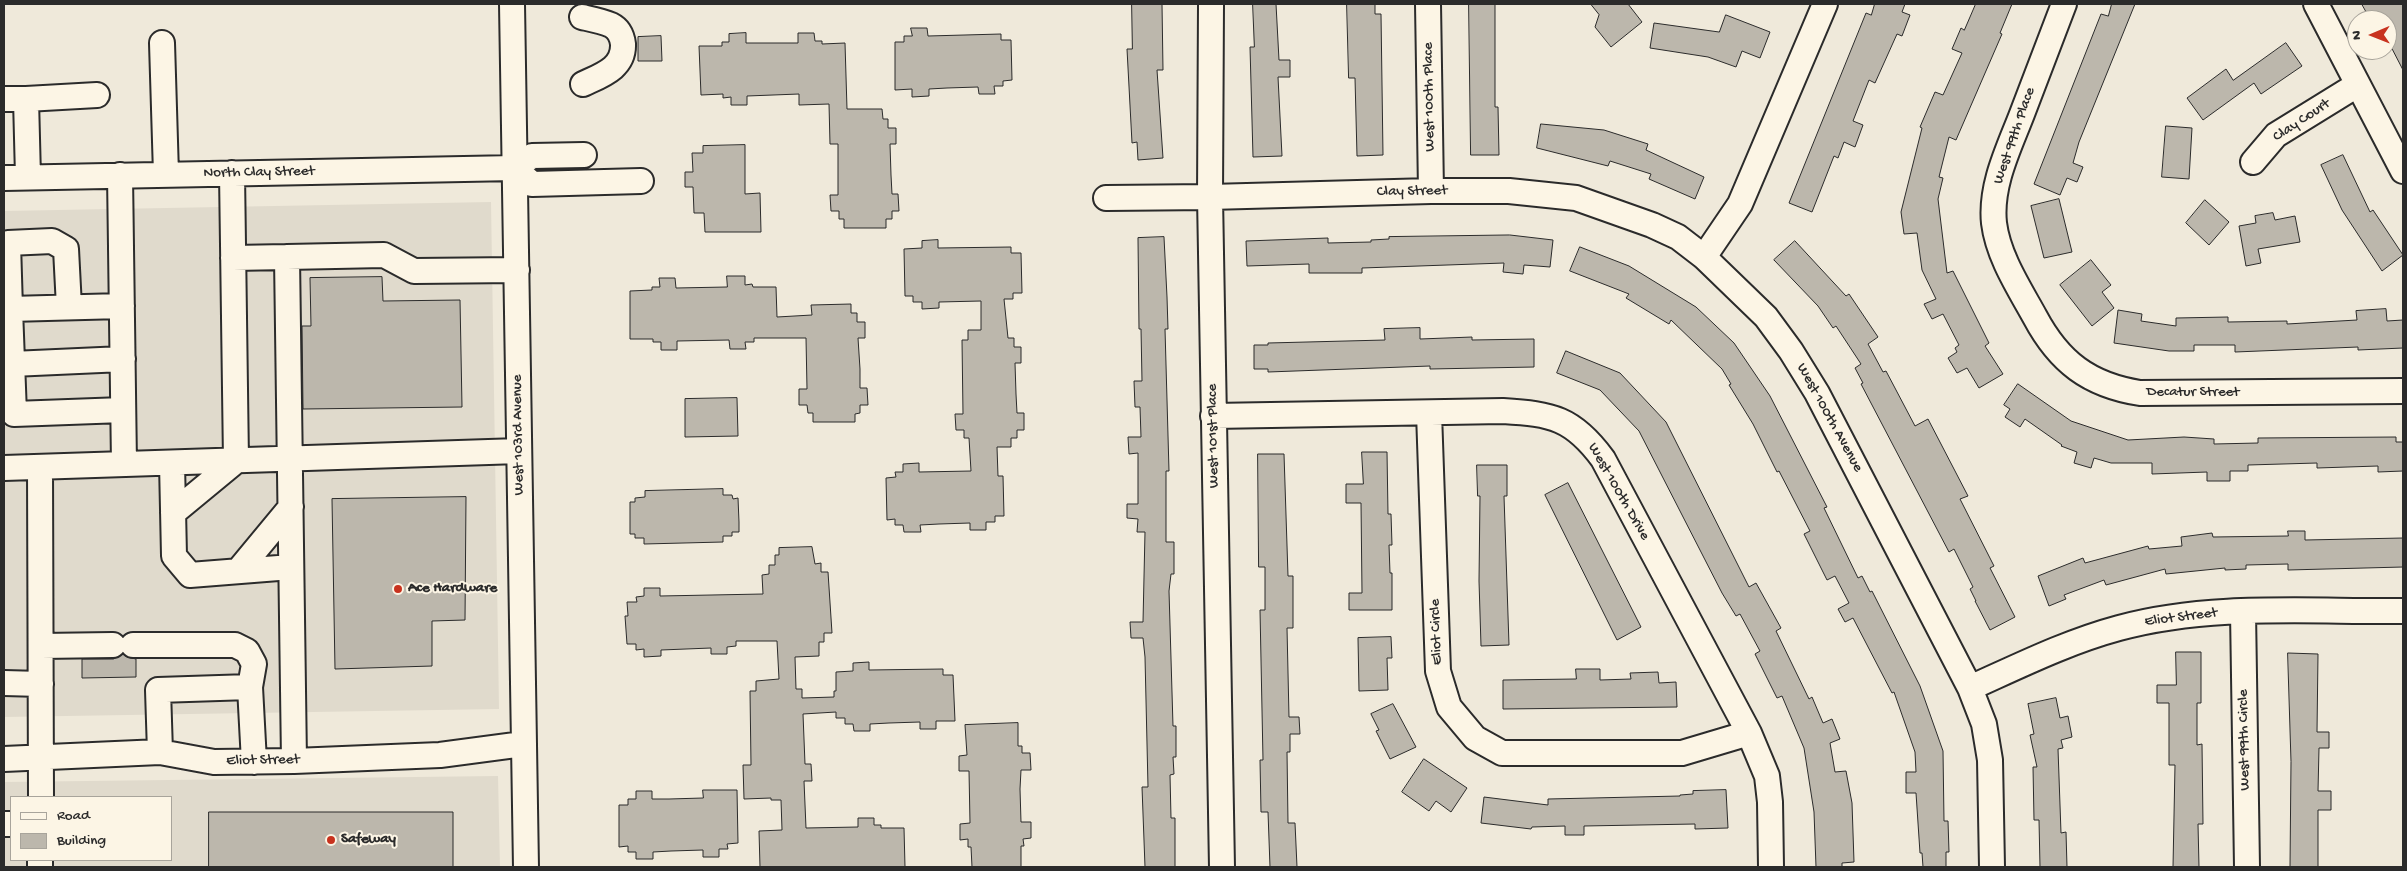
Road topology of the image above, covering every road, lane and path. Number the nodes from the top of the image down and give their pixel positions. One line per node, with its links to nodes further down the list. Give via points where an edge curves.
1 (512, 4): 15 (street, West 103rd Avenue)
2 (1211, 4): 25 (street, West 101st Place)
3 (1428, 4): 23 (street, West 100th Place)
4 (1825, 4): 28 (street, via 1740,204)
5 (2064, 4): 31 (street, West 99th Place, via 1995,193 1997,238)
6 (2316, 4): 10 (street)
7 (582, 17): 9 (street, via 613,26 622,36 623,51 618,64)
8 (162, 44): 18 (street)
9 (583, 84)
10 (2357, 85): 14 (street, Clay Court, via 2276,135); 16 (street)
11 (97, 95): 12 (street)
12 (15, 99): 20 (street)
13 (584, 155): 15 (street, via 532,156)
14 (2253, 162)
15 (515, 168): 17 (street, North Clay Street); 22 (street, via 532,184); 30 (street, West 103rd Avenue)
16 (2403, 172)
17 (232, 173): 18 (street, North Clay Street); 29 (street)
18 (166, 174): 19 (street, North Clay Street)
19 (120, 175): 20 (street, North Clay Street); 32 (street)
20 (28, 177): 21 (street, North Clay Street)
21 (4, 178)
22 (641, 182)
23 (1431, 191): 25 (street, Clay Street); 28 (street, Clay Street, via 1509,191 1576,198 1652,225 1678,238)
24 (1106, 198): 25 (street, Clay Street)
25 (1210, 198): 40 (street, West 101st Place)
26 (6, 241): 33 (street, via 52,241 66,249); 34 (street)
27 (287, 257): 29 (street); 30 (street, via 384,255 414,271); 42 (street)
28 (1704, 257): 58 (street, West 100th Avenue, via 1766,317 1818,392)
29 (233, 258): 43 (street)
30 (517, 270): 41 (street, West 103rd Avenue)
31 (2025, 298): 37 (street, Decatur Street, via 2049,340 2075,369 2121,390 2140,393)
32 (122, 306): 33 (street); 35 (street)
33 (68, 307): 34 (street)
34 (7, 309): 36 (street)
35 (123, 359): 36 (street); 38 (street)
36 (12, 364): 38 (street, via 14,414)
37 (2403, 391)
38 (122, 410): 45 (street)
39 (1429, 413): 40 (street, West 100th Drive); 59 (street, West 100th Drive, via 1527,413 1554,418 1573,426 1588,439 1603,459); 59 (street, Eliot Circle, via 1438,671 1449,707 1475,738 1502,754 1682,752)
40 (1213, 416): 68 (street, West 101st Place)
41 (519, 451): 42 (street); 60 (street, West 103rd Avenue)
42 (290, 459): 43 (street); 48 (street)
43 (236, 461): 44 (street); 49 (street)
44 (172, 463): 45 (street); 49 (street)
45 (124, 464): 46 (street)
46 (40, 467): 47 (street); 54 (street)
47 (4, 468)
48 (290, 507): 50 (street); 51 (street)
49 (173, 513): 51 (street, via 174,556 190,575)
50 (291, 567): 51 (street); 64 (street)
51 (238, 571)
52 (2403, 611): 53 (street, Eliot Street)
53 (2243, 612): 58 (street, Eliot Street, via 2163,618 2119,628 2070,644); 71 (street, West 99th Circle)
54 (41, 646): 56 (street); 57 (street, via 235,645 247,652 254,664)
55 (4, 683): 56 (street)
56 (41, 684): 63 (street)
57 (250, 687): 61 (street, via 158,690); 65 (street)
58 (1970, 688): 70 (street, West 100th Avenue, via 1984,724 1990,760)
59 (1749, 733): 69 (street, West 100th Drive, via 1767,776)
60 (523, 744): 64 (street, Eliot Street, via 440,755); 67 (street, West 103rd Avenue)
61 (160, 752): 63 (street, Eliot Street); 65 (street, Eliot Street, via 214,762)
62 (4, 759): 63 (street, Eliot Street)
63 (42, 759): 66 (street)
64 (294, 761): 65 (street, Eliot Street)
65 (254, 762)
66 (42, 796)
67 (526, 867)
68 (1222, 867)
69 (1771, 867)
70 (1992, 867)
71 (2247, 867)

